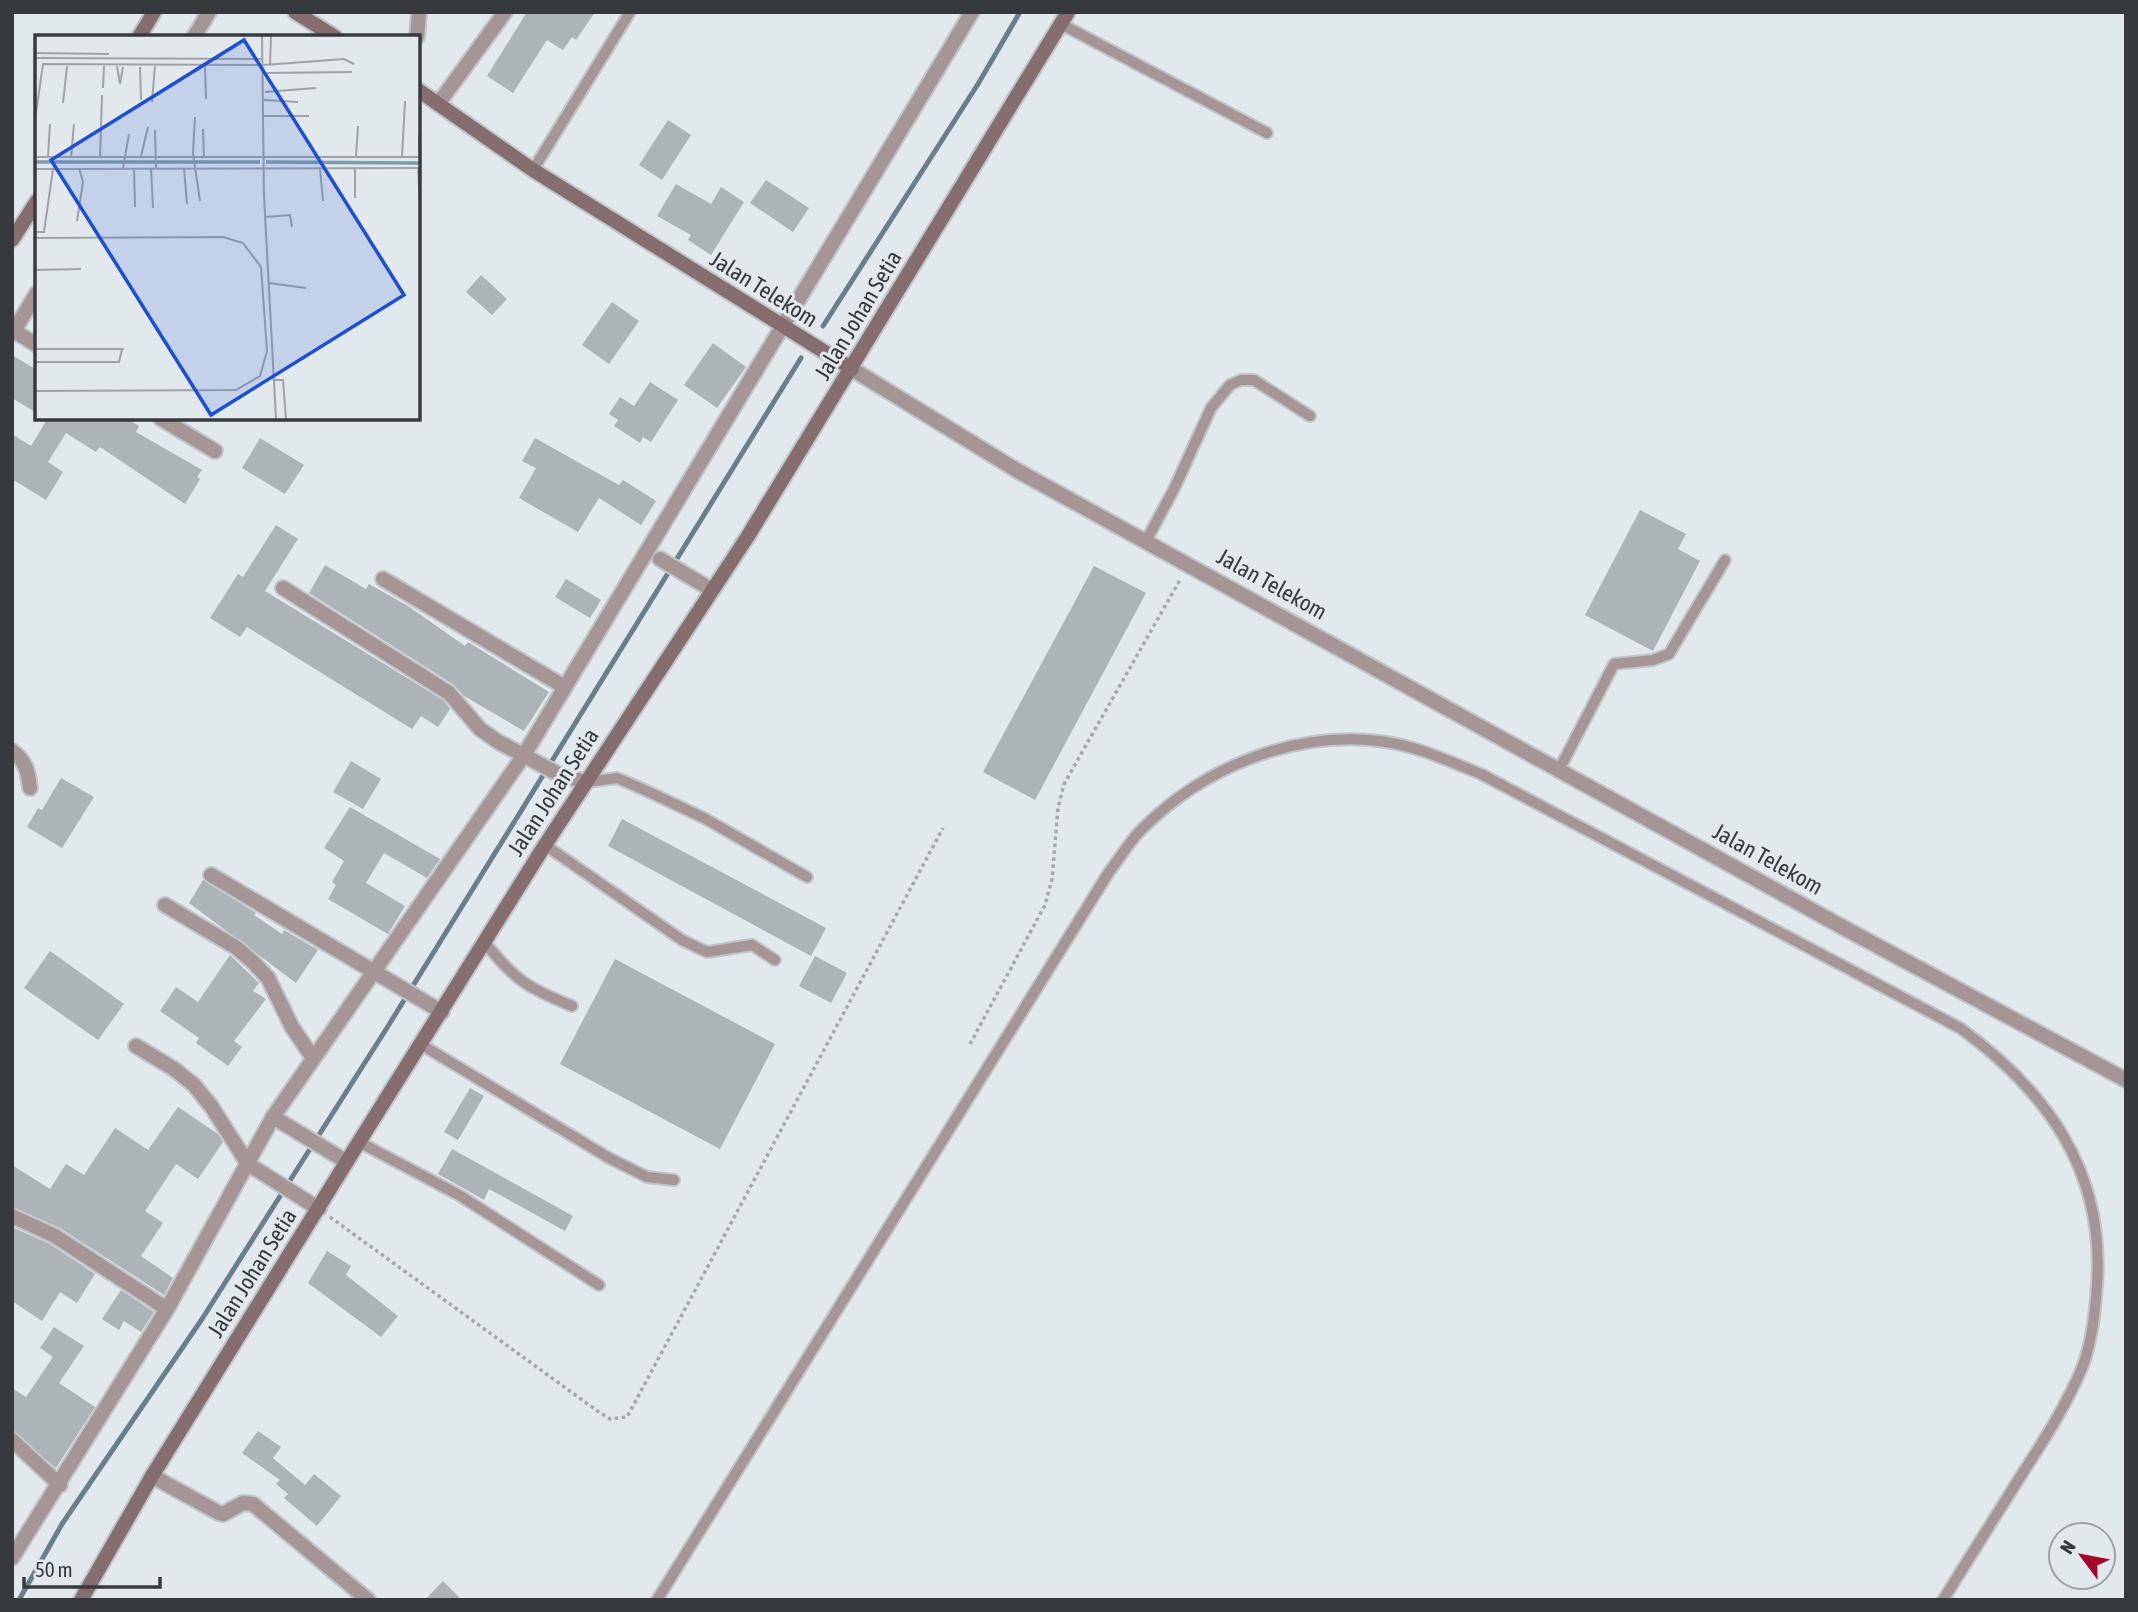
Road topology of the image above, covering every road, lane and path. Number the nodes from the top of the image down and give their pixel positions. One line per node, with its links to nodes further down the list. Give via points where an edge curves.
1 (154, 12): 9 (main road)
2 (209, 12): 10 (street)
3 (295, 12): 11 (main road)
4 (419, 12): 12 (street)
5 (505, 12): 14 (street)
6 (630, 12): 16 (lane)
7 (972, 12): 20 (street)
8 (1064, 18): 15 (lane); 23 (main road, Jalan Johan Setia)
9 (140, 35)
10 (195, 35)
11 (332, 35)
12 (417, 35)
13 (420, 91): 14 (main road, Jalan Telekom)
14 (438, 104): 16 (main road, Jalan Telekom)
15 (1267, 133)
16 (533, 170): 20 (main road, Jalan Telekom)
17 (35, 204): 18 (main road)
18 (12, 240)
19 (35, 296): 21 (street)
20 (780, 327): 23 (main road, Jalan Telekom); 34 (street, via 649,552)
21 (13, 332): 22 (street)
22 (35, 344)
23 (852, 369): 27 (street, Jalan Telekom, via 1018,471); 33 (main road, Jalan Johan Setia)
24 (1310, 415): 27 (lane, via 1254,380 1230,385 1211,408)
25 (162, 420): 26 (street)
26 (215, 451)
27 (1146, 541): 30 (street, Jalan Telekom)
28 (660, 559): 33 (street)
29 (1725, 560): 37 (lane, via 1669,654 1614,664)
30 (1189, 564): 37 (street, Jalan Telekom); 49 (path, via 1064,784 1045,905)
31 (383, 579): 34 (street)
32 (283, 588): 36 (street, via 449,693 480,729)
33 (712, 590): 38 (main road, Jalan Johan Setia)
34 (562, 686): 36 (street)
35 (12, 751): 39 (street, via 27,769)
36 (529, 758): 38 (street, via 562,776); 46 (street)
37 (1560, 768): 53 (street, Jalan Telekom)
38 (587, 782): 40 (main road, Jalan Johan Setia); 42 (lane, via 617,778 627,782 704,818)
39 (30, 788)
40 (545, 845): 44 (main road, Jalan Johan Setia); 45 (lane, via 682,940 707,952 752,946)
41 (211, 875): 46 (street)
42 (807, 877)
43 (165, 905): 52 (street, via 254,962 268,978)
44 (486, 944): 47 (lane, via 510,974); 48 (main road, Jalan Johan Setia)
45 (775, 960)
46 (373, 971): 48 (street); 52 (street)
47 (572, 1006)
48 (442, 1012): 50 (main road, Jalan Johan Setia)
49 (970, 1044)
50 (422, 1045): 55 (main road, Jalan Johan Setia); 58 (lane, via 609,1158 647,1177)
51 (136, 1046): 57 (street, via 194,1085)
52 (313, 1058): 54 (street)
53 (2126, 1080)
54 (273, 1117): 56 (street); 57 (street)
55 (359, 1142): 56 (main road, Jalan Johan Setia); 61 (lane, via 459,1195)
56 (347, 1161): 59 (main road, Jalan Johan Setia)
57 (253, 1167): 59 (street); 62 (street)
58 (674, 1180)
59 (319, 1209): 64 (main road, Jalan Johan Setia)
60 (12, 1216): 62 (street, via 55,1236)
61 (599, 1285)
62 (167, 1309): 65 (street)
63 (12, 1440): 65 (street)
64 (152, 1476): 67 (main road, Jalan Johan Setia); 68 (street, via 219,1513 243,1503 253,1504)
65 (60, 1485): 66 (street)
66 (12, 1558)
67 (81, 1600)
68 (368, 1600)
69 (657, 1600): 70 (lane, via 1109,872 1140,831 1173,801 1234,765 1318,742 1379,741 1434,755 1481,774 1960,1028 1999,1057 2061,1129 2081,1170 2094,1213 2099,1260 2092,1330 2062,1411)
70 (1943, 1600)

